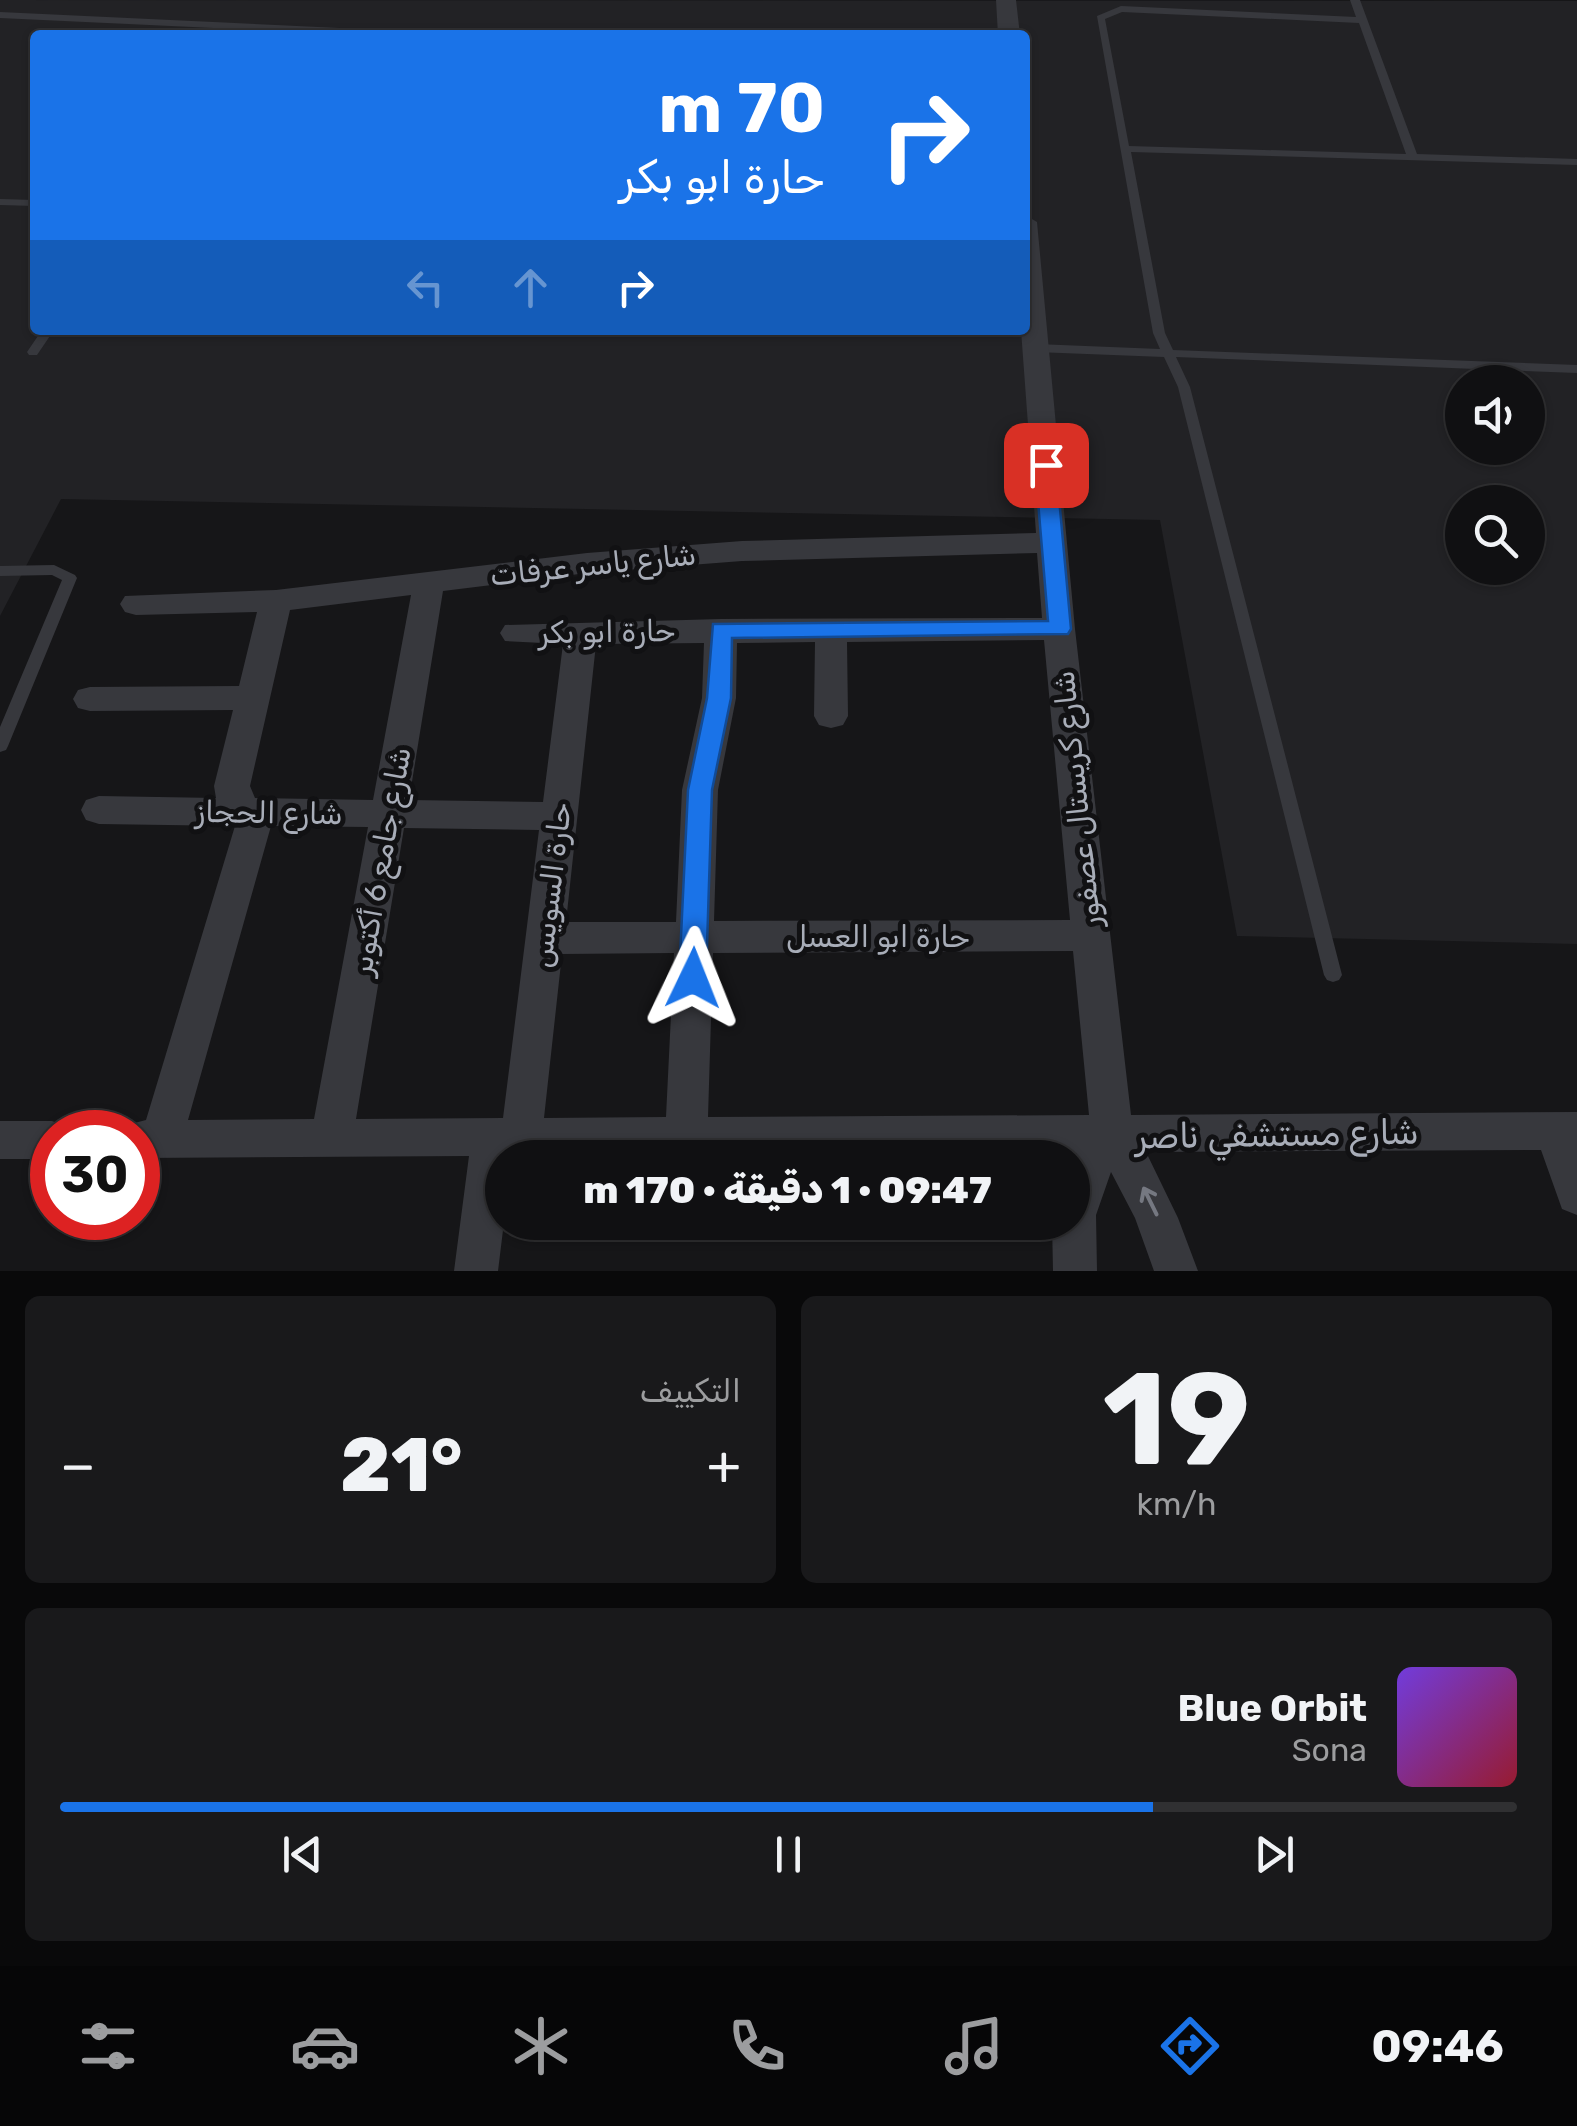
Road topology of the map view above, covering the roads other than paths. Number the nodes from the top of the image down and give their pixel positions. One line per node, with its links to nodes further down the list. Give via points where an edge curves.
1 (1006, 0): 6 (street)
2 (1355, 0): 4 (lane)
3 (0, 15): 5 (lane)
4 (1362, 20): 7 (lane, via 1106,13 1100,21); 8 (lane)
5 (319, 30)
6 (1009, 30)
7 (1124, 150): 8 (lane); 16 (lane, via 1157,323)
8 (1413, 158): 9 (lane)
9 (1577, 162)
10 (0, 202): 11 (lane)
11 (30, 203)
12 (1030, 279): 14 (street, شارع كريستال عصفور)
13 (45, 335): 15 (lane)
14 (1036, 348): 16 (lane); 18 (street, شارع كريستال عصفور)
15 (33, 352)
16 (1169, 353): 17 (lane); 39 (lane, via 1184,387)
17 (1577, 368)
18 (1052, 543): 20 (street, شارع ياسر عرفات, via 742,551); 24 (street, شارع كريستال عصفور)
19 (0, 571): 31 (lane, via 61,571 70,583)
20 (429, 583): 21 (street, شارع ياسر عرفات); 34 (street, شارع جامع 6 أكتوبر)
21 (276, 601): 22 (street, شارع ياسر عرفات); 28 (street)
22 (136, 604)
23 (831, 629): 24 (street, حارة ابو بكر); 25 (street, حارة ابو بكر); 30 (street)
24 (1060, 629): 36 (street, شارع كريستال عصفور)
25 (721, 630): 26 (street, حارة ابو بكر); 38 (street, via 719,698 700,790)
26 (582, 632): 27 (street, حارة ابو بكر); 35 (street, حارة السويس)
27 (516, 633)
28 (254, 698): 29 (street); 33 (street, via 232,786 235,802)
29 (90, 700)
30 (831, 716)
31 (0, 746)
32 (98, 810): 33 (street, شارع الحجاز)
33 (250, 813): 34 (street, شارع الحجاز); 40 (street, via 252,832)
34 (389, 814): 35 (street, شارع الحجاز); 44 (street, شارع جامع 6 أكتوبر)
35 (559, 816): 37 (street, حارة السويس)
36 (1092, 936): 38 (street, حارة ابو العسل); 42 (street, شارع كريستال عصفور)
37 (544, 938): 38 (street, حارة ابو العسل); 45 (street, حارة السويس)
38 (694, 938): 43 (street)
39 (1333, 975)
40 (159, 1110)
41 (1567, 1131): 42 (street, شارع مستشفي ناصر); 49 (street)
42 (1112, 1136): 43 (street, شارع مستشفي ناصر); 51 (street, via 1087,1170 1073,1214); 52 (street, شارع كريستال عصفور, one-way to 42, via 1162,1225)
43 (686, 1137): 45 (street, شارع مستشفي ناصر)
44 (332, 1138): 45 (street, شارع مستشفي ناصر); 46 (street, شارع مستشفي ناصر)
45 (507, 1138): 50 (street, حارة السويس)
46 (160, 1139)
47 (0, 1140): 48 (street)
48 (30, 1140)
49 (1577, 1195)
50 (476, 1271)
51 (1075, 1271)
52 (1176, 1271)

